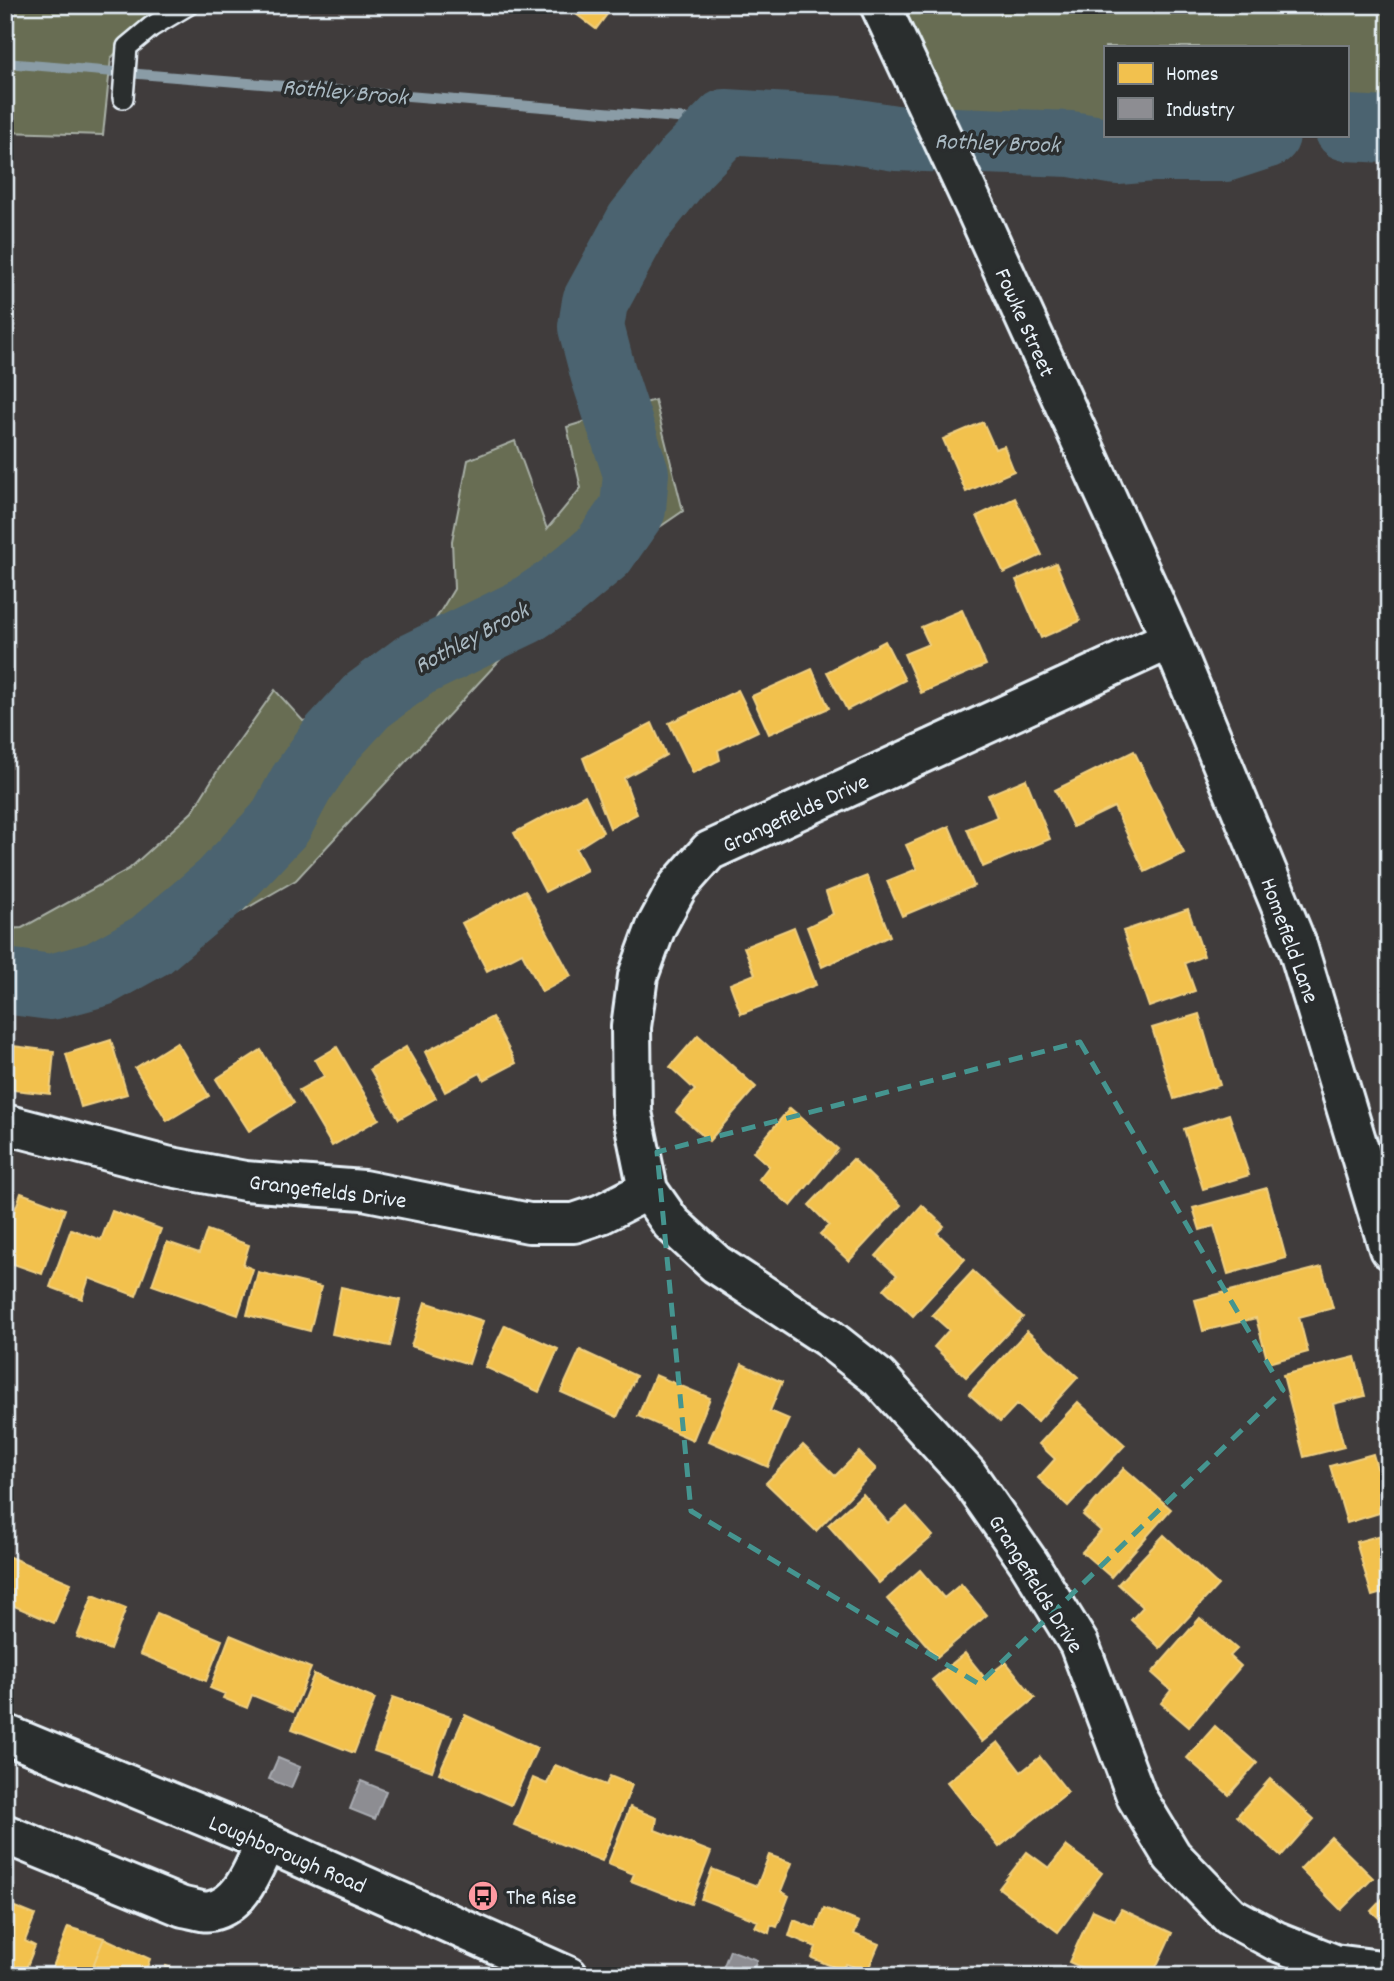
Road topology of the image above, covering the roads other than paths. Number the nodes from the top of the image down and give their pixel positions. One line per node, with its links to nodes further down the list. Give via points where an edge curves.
1 (188, 5): 3 (lane, via 127,47)
2 (880, 5): 4 (street, Fowke Street)
3 (122, 98)
4 (1171, 639): 6 (street, Grangefields Drive, via 709,851 678,886 638,976 631,1027 632,1112); 7 (street, Homefield Lane, via 1297,945)
5 (5, 1124): 6 (street, Grangefields Drive, via 166,1166 245,1181 363,1190 529,1223 574,1223)
6 (648, 1190): 11 (street, Grangefields Drive, via 671,1223 716,1264 827,1337 878,1378 967,1474 1079,1644 1137,1798 1172,1856 1230,1916 1276,1941 1334,1964)
7 (1389, 1249)
8 (5, 1734): 10 (street, Loughborough Road)
9 (5, 1834): 10 (street, via 183,1907 209,1912 229,1904 243,1889)
10 (266, 1842): 12 (street, Loughborough Road)
11 (1389, 1972)
12 (568, 1976)

